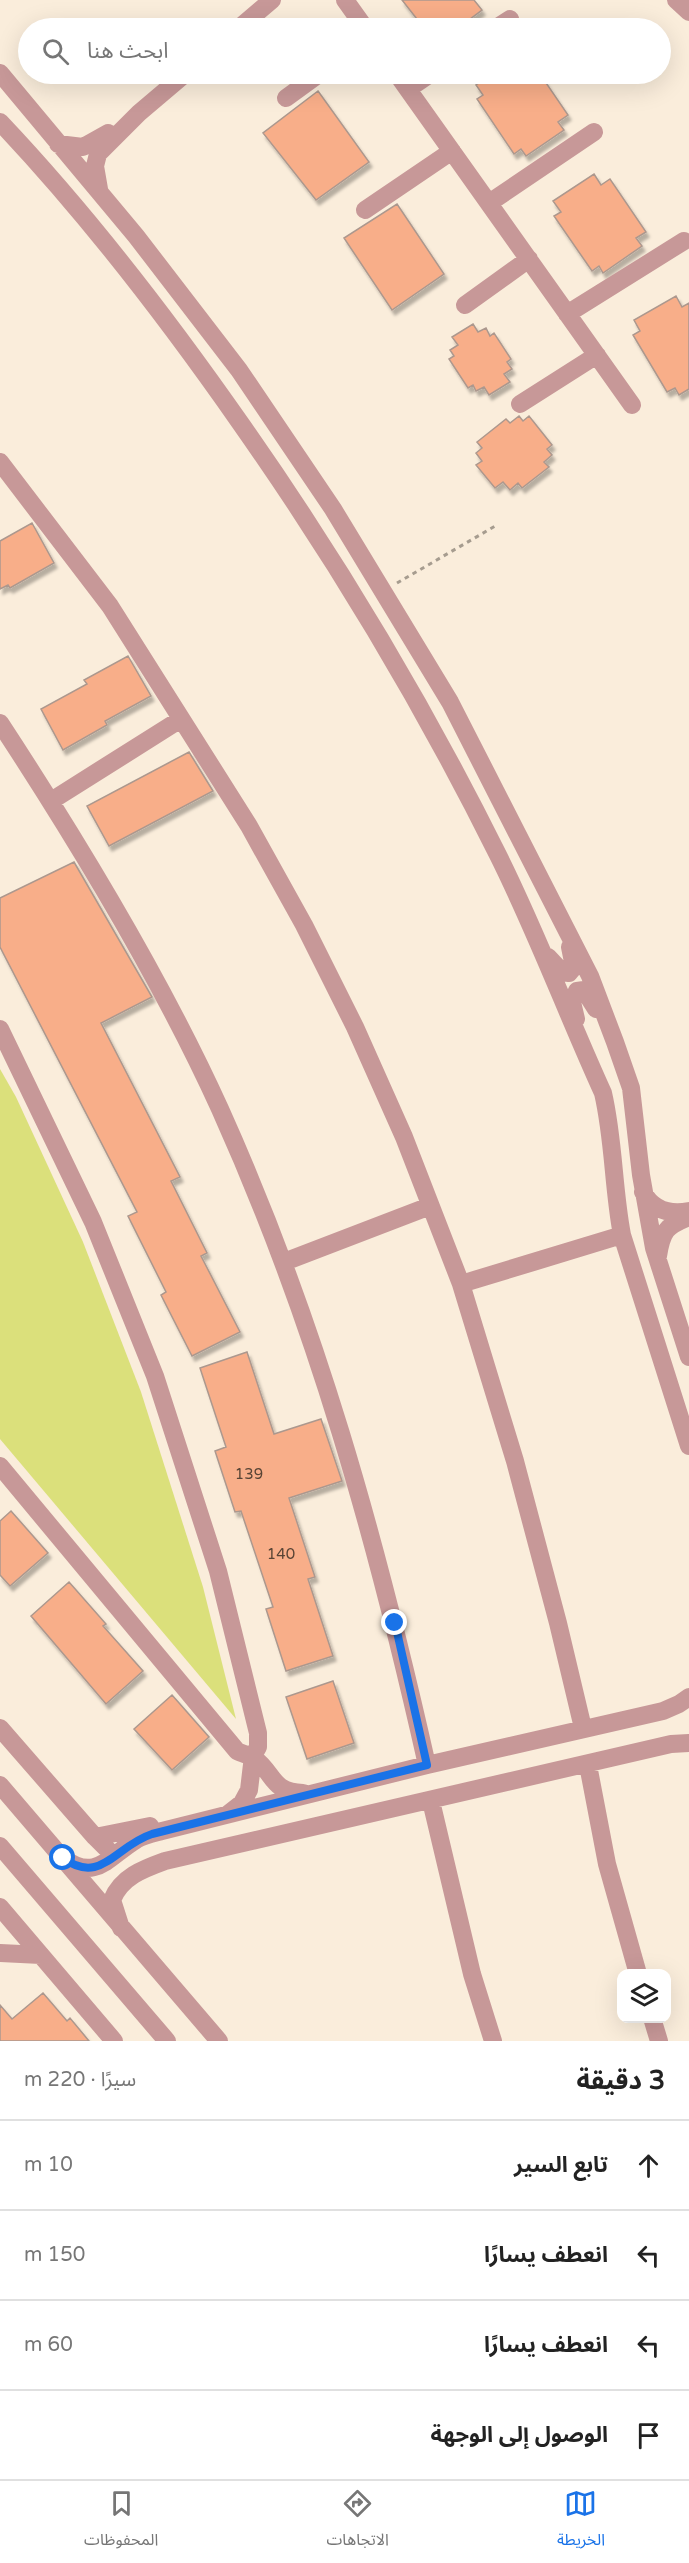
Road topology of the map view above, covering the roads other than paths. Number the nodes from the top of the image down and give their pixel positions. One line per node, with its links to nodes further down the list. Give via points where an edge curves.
1 (272, 0): 5 (street)
2 (345, 0): 6 (street)
3 (676, 0): 4 (street)
4 (689, 12)
5 (251, 18)
6 (358, 18)
7 (0, 73): 15 (street)
8 (0, 82): 15 (street)
9 (173, 84): 16 (street)
10 (305, 84): 14 (street)
11 (404, 84): 13 (street)
12 (415, 84): 13 (street)
13 (408, 89): 20 (street)
14 (286, 98)
15 (30, 108): 19 (street)
16 (139, 112): 19 (street, via 90,145); 21 (street, via 98,154 95,166)
17 (1, 123): 36 (street, via 35,158 173,328 280,480 389,650 438,736)
18 (594, 132): 22 (street)
19 (58, 144): 21 (street)
20 (452, 151): 22 (street); 23 (street)
21 (99, 191): 35 (street, via 239,370 384,590 464,729)
22 (489, 203): 25 (street)
23 (365, 210)
24 (684, 241): 27 (street)
25 (528, 259): 26 (street); 27 (street)
26 (465, 305)
27 (567, 314): 28 (street)
28 (597, 355): 29 (street); 30 (street)
29 (520, 404)
30 (632, 405)
31 (0, 462): 32 (street, via 110,606)
32 (181, 719): 34 (street); 41 (street, via 249,826 304,925 355,1027)
33 (0, 723): 34 (street)
34 (51, 801): 46 (street, via 186,1041 219,1107)
35 (566, 932): 36 (street, via 574,967 569,973 562,972); 38 (street, via 590,976)
36 (537, 941): 39 (street)
37 (0, 1031): 55 (street, via 93,1222 155,1376 221,1582 258,1733)
38 (615, 1041): 39 (street, via 584,990 577,991 572,1002); 40 (street, via 631,1088)
39 (586, 1056): 44 (street, via 603,1093 609,1119)
40 (643, 1192): 42 (street, via 665,1212); 45 (street)
41 (430, 1206): 46 (street); 47 (street)
42 (689, 1210)
43 (689, 1217): 45 (street, via 665,1230)
44 (622, 1235): 47 (street); 49 (street)
45 (658, 1257): 48 (street)
46 (284, 1262): 56 (street, via 345,1442 372,1536)
47 (461, 1284): 53 (street, via 515,1461)
48 (689, 1357)
49 (689, 1446)
50 (0, 1466): 55 (street, via 237,1751)
51 (689, 1697): 53 (street, via 663,1711)
52 (0, 1728): 64 (street)
53 (583, 1728): 56 (street)
54 (689, 1743): 57 (street)
55 (253, 1756): 59 (street, via 285,1790); 61 (street, via 246,1797)
56 (427, 1765): 59 (street)
57 (588, 1765): 60 (street); 74 (street, via 608,1864)
58 (0, 1785): 67 (street)
59 (311, 1793): 61 (street)
60 (432, 1801): 68 (street); 79 (street, via 467,1953)
61 (228, 1814): 62 (street)
62 (203, 1820): 63 (street); 64 (street)
63 (162, 1831): 66 (street, via 137,1839); 68 (street, via 149,1846 153,1858)
64 (94, 1837): 66 (street)
65 (0, 1846): 77 (street)
66 (117, 1853): 67 (street, via 86,1870); 69 (street, via 130,1851 136,1857 138,1866)
67 (63, 1858): 71 (street)
68 (165, 1862): 69 (street)
69 (133, 1876): 71 (street, via 120,1884 112,1900)
70 (0, 1907): 73 (street)
71 (121, 1928): 78 (street)
72 (0, 1953): 73 (street)
73 (41, 1955): 76 (street)
74 (637, 1969)
75 (653, 2023): 80 (street)
76 (114, 2041)
77 (167, 2041)
78 (219, 2041)
79 (493, 2041)
80 (659, 2041)

